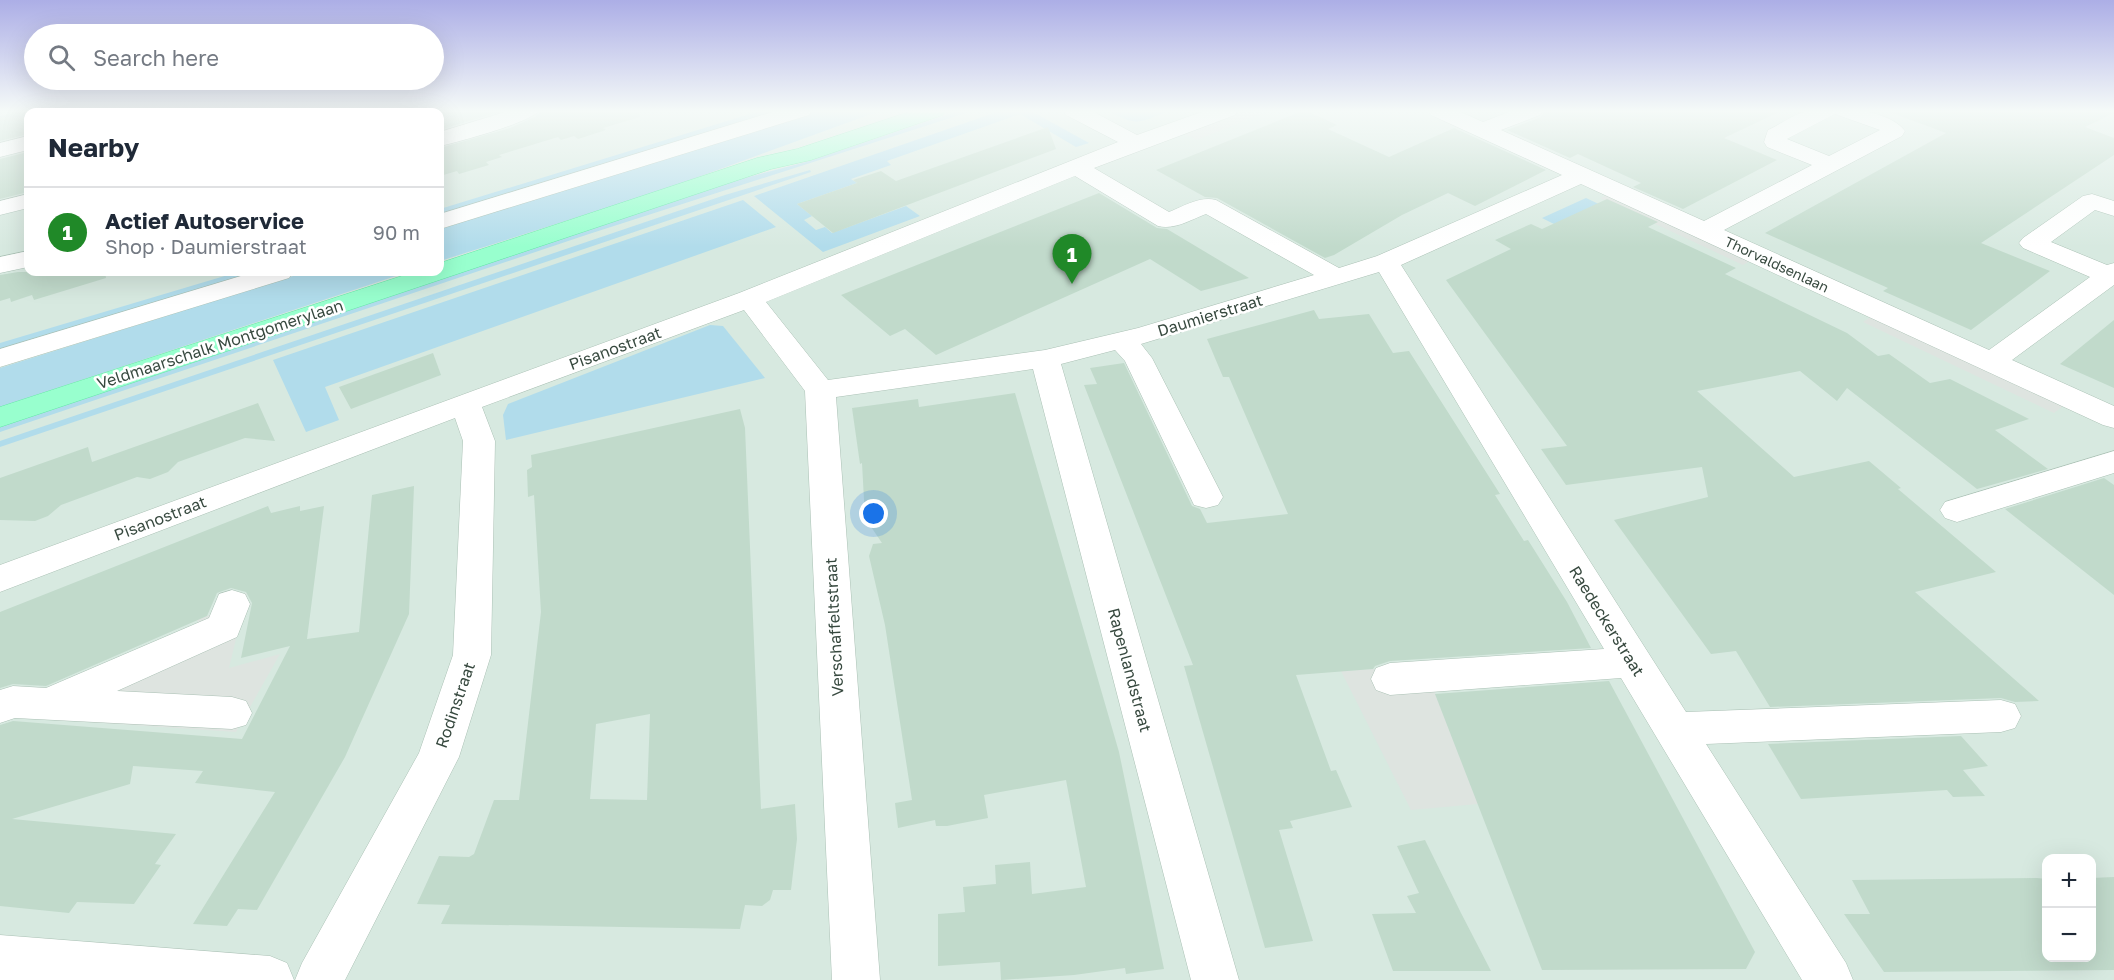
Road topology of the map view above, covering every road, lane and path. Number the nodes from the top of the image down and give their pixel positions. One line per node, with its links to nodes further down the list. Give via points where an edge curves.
1 (654, 156): 15 (street)
2 (779, 156): 8 (main road, Veldmaarschalk Montgomerylaan)
3 (800, 156): 8 (main road, Veldmaarschalk Montgomerylaan)
4 (1104, 156): 10 (street, Pisanostraat)
5 (1539, 156): 11 (street, Thorvaldsenlaan)
6 (1809, 156): 9 (street)
7 (1849, 156): 9 (street)
8 (765, 163): 20 (main road, Veldmaarschalk Montgomerylaan)
9 (1832, 165): 16 (street)
10 (1076, 167): 24 (street, via 1167,221 1207,205); 25 (street, Pisanostraat)
11 (1581, 175): 16 (street, Thorvaldsenlaan); 18 (street, Daumierstraat)
12 (24, 202): 13 (street)
13 (0, 208)
14 (2114, 209): 21 (street, via 2092,201 2032,243)
15 (444, 221)
16 (1704, 231): 29 (street, Thorvaldsenlaan)
17 (24, 259): 19 (street)
18 (1386, 262): 24 (street, Daumierstraat); 39 (street, Raedeckerstraat)
19 (0, 265)
20 (444, 269)
21 (2112, 274): 29 (street)
22 (267, 276): 27 (street)
23 (424, 276): 32 (main road, Veldmaarschalk Montgomerylaan)
24 (1336, 277): 26 (street, Daumierstraat)
25 (749, 299): 30 (street); 31 (street, Pisanostraat)
26 (1122, 341): 28 (street, Daumierstraat); 35 (street, via 1138,358)
27 (0, 358)
28 (1045, 359): 30 (street, Daumierstraat); 50 (street, Rapenlandstraat)
29 (1991, 362): 33 (street, Thorvaldsenlaan)
30 (820, 390): 49 (street, Verschaffeltstraat)
31 (465, 403): 37 (street, Pisanostraat); 48 (street, Rodinstraat, via 479,441 472,655 438,757)
32 (0, 417)
33 (2114, 418)
34 (2114, 462): 36 (street)
35 (1206, 497)
36 (1957, 510)
37 (0, 579)
38 (232, 604): 41 (street, via 224,627)
39 (1632, 662): 40 (street); 45 (street, Raedeckerstraat)
40 (1390, 680)
41 (48, 704): 42 (street, via 13,702); 43 (street)
42 (0, 707)
43 (231, 713)
44 (2001, 716): 45 (street)
45 (1674, 729): 51 (street, Raedeckerstraat)
46 (0, 958): 47 (street)
47 (270, 980)
48 (319, 980)
49 (856, 980)
50 (1215, 980)
51 (1828, 980)

